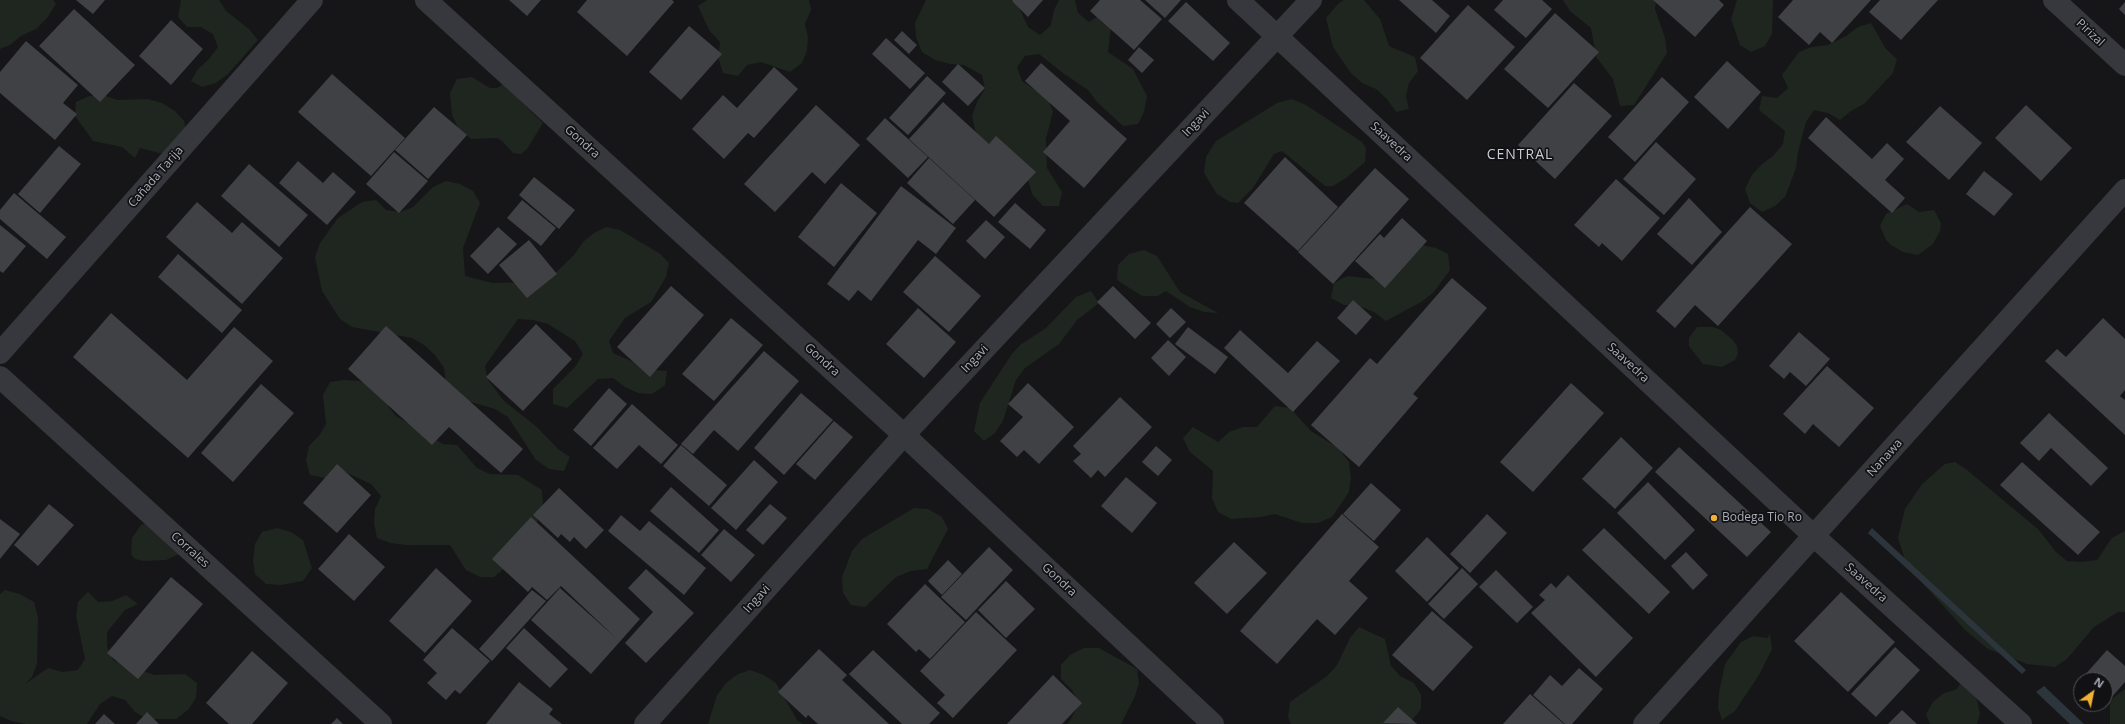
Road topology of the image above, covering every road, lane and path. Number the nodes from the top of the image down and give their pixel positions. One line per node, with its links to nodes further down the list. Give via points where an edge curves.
1 (312, 0): 9 (street, Cañada Tarija)
2 (426, 0): 11 (street, Gondra)
3 (1238, 0): 6 (street, Saavedra)
4 (1311, 0): 6 (street, Ingavi)
5 (2054, 0): 7 (street, Pirizal)
6 (1278, 36): 11 (street, Ingavi); 12 (street, Saavedra)
7 (2125, 65)
8 (2125, 190): 12 (street, Nanawa)
9 (0, 354)
10 (0, 377): 13 (street, Corrales)
11 (904, 435): 14 (street, Ingavi); 15 (street, Gondra)
12 (1814, 537): 16 (street, Nanawa); 17 (street, Saavedra)
13 (381, 724)
14 (645, 724)
15 (1213, 724)
16 (1644, 724)
17 (2021, 724)

